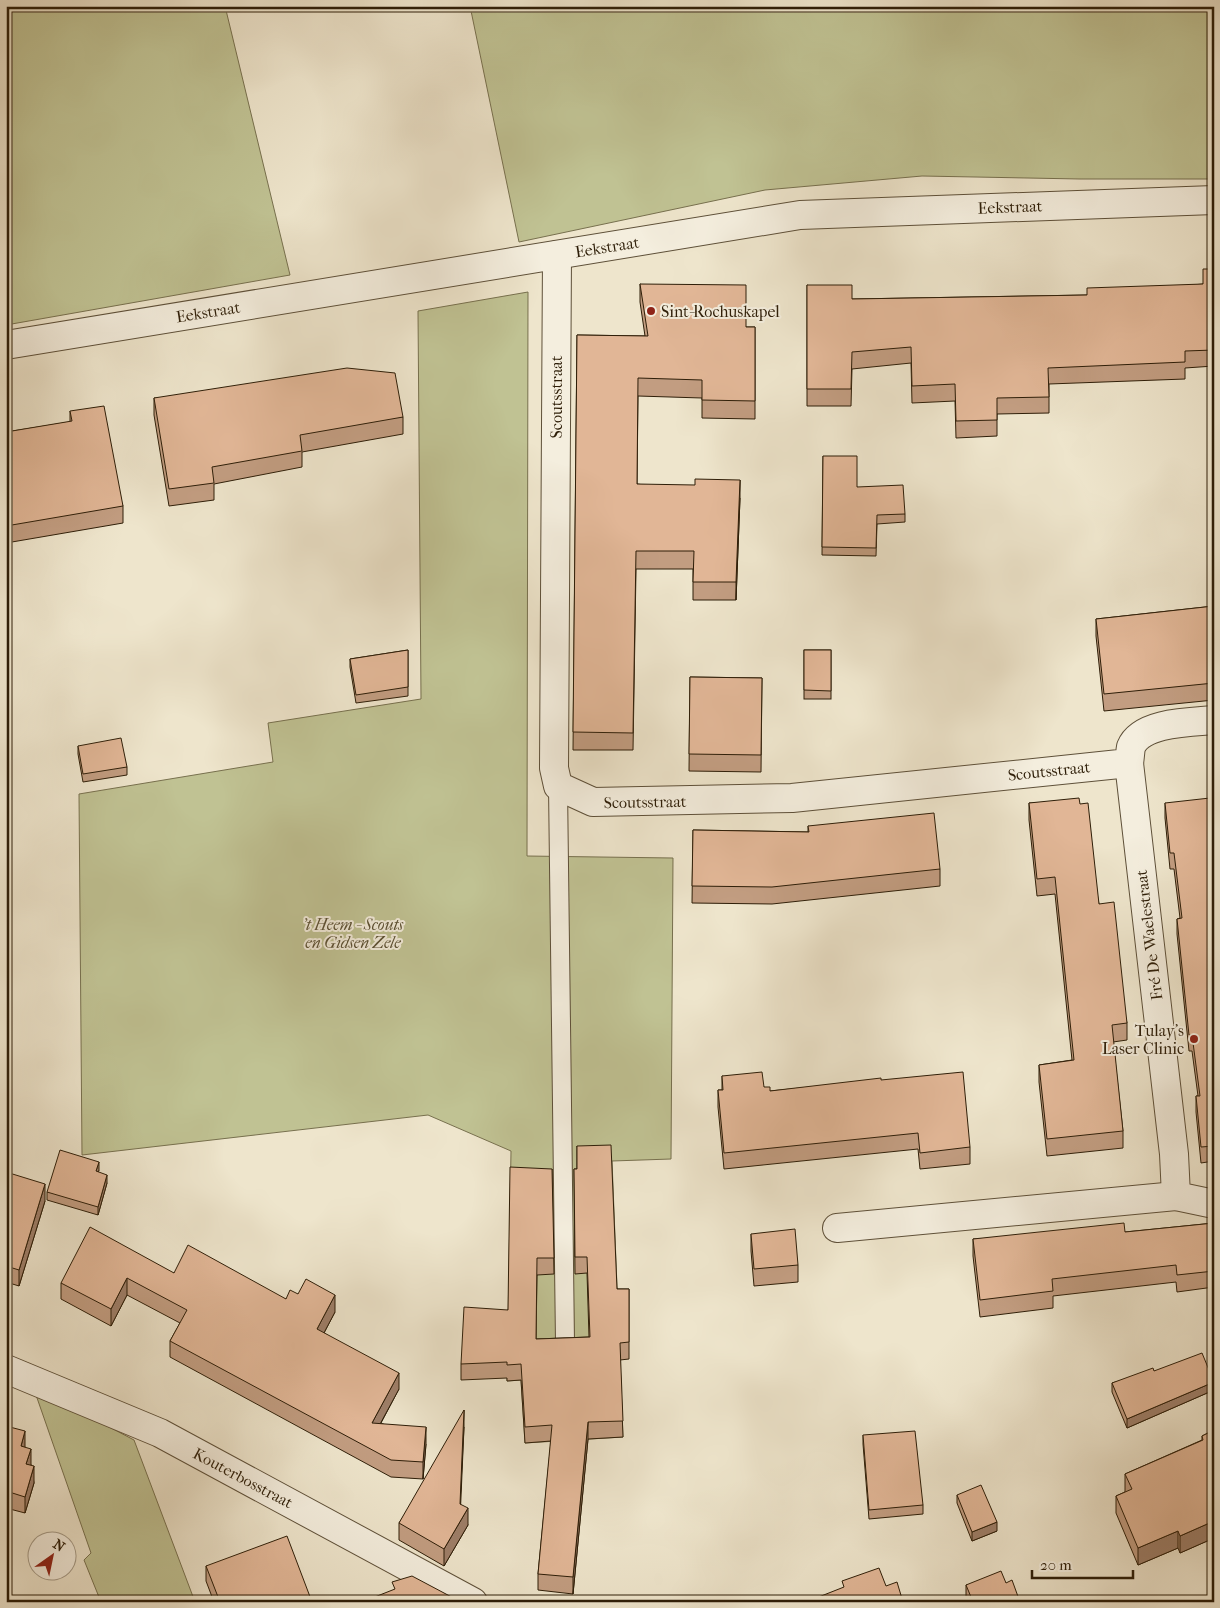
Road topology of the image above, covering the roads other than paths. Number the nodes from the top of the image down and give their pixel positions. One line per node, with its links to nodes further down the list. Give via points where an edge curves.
1 (1214, 200): 2 (street, Eekstraat, via 800,215)
2 (557, 255): 3 (street, Eekstraat); 6 (street, Scoutsstraat, via 554,768)
3 (6, 345)
4 (1214, 720): 5 (street, via 1176,723 1146,731 1132,746)
5 (1129, 763): 6 (street, Scoutsstraat, via 792,798 593,802); 7 (street, Fré De Waelestraat, via 1174,1154)
6 (558, 786): 10 (lane)
7 (1176, 1196): 8 (street); 9 (street)
8 (1214, 1204)
9 (837, 1228)
10 (565, 1343)
11 (6, 1369): 12 (street, Kouterbosstraat, via 160,1434)
12 (473, 1602)

